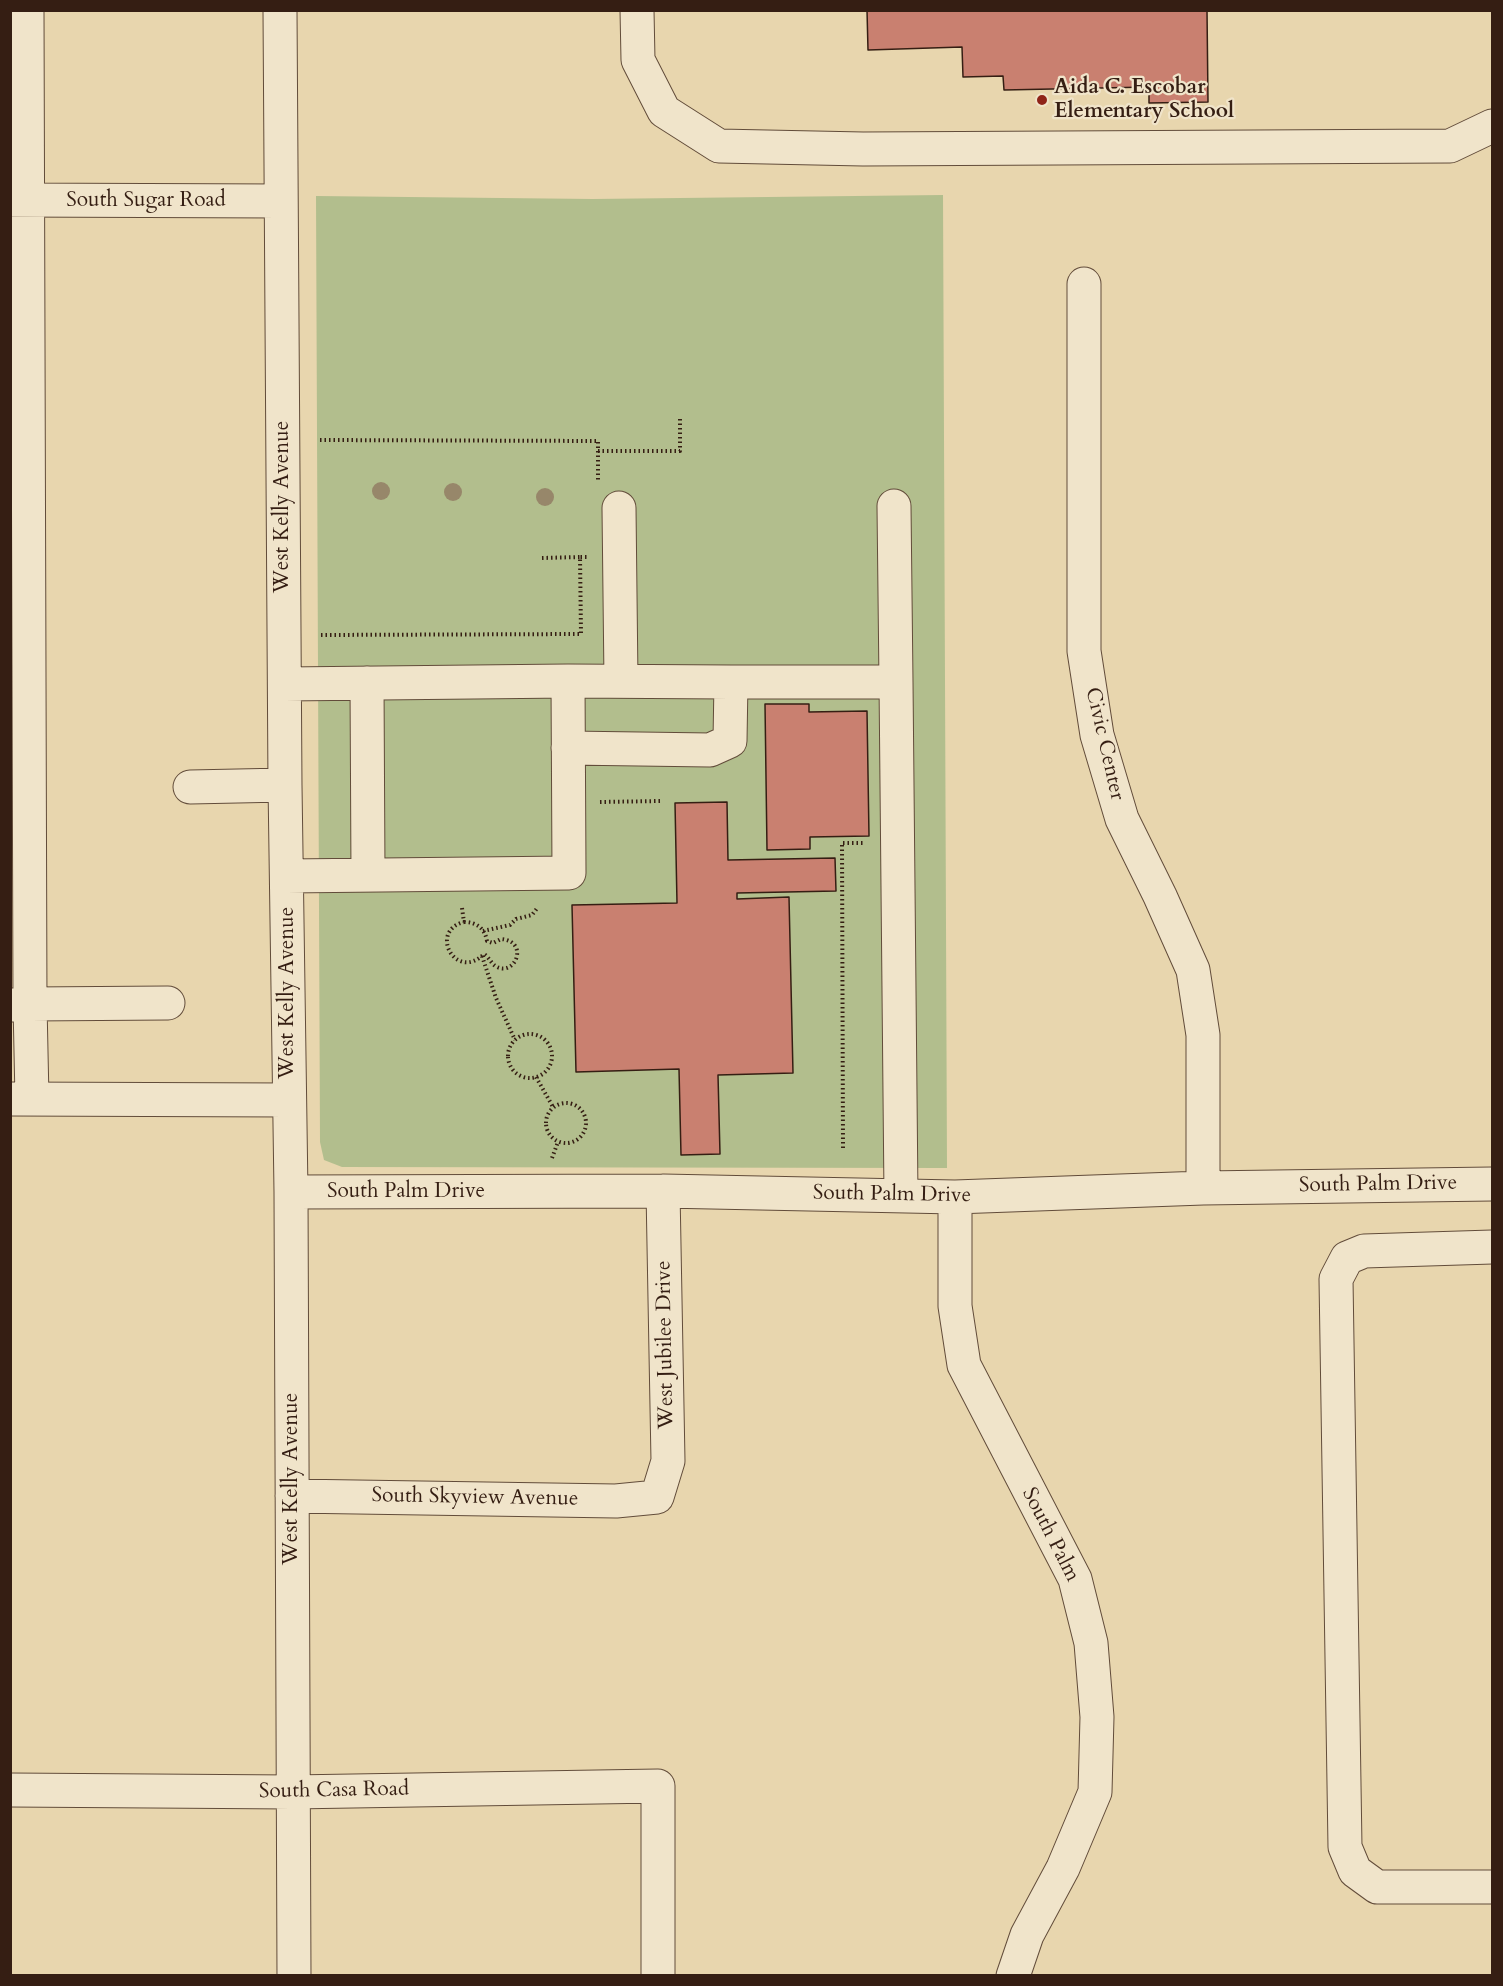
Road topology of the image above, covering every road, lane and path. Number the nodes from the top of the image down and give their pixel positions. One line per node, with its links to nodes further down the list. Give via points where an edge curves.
1 (27, 10): 5 (street)
2 (280, 10): 6 (street, West Kelly Avenue)
3 (637, 10): 4 (street, via 638,60 664,111 719,146 1450,146)
4 (1492, 126)
5 (20, 200): 6 (street, South Sugar Road); 33 (street)
6 (281, 201): 22 (street, West Kelly Avenue)
7 (1084, 284): 45 (street, Civic Center, via 1084,651 1097,735 1122,819 1193,970 1203,1035)
8 (680, 417): 10 (path, via 680,451)
9 (320, 441): 10 (path, via 598,441)
10 (598, 452): 11 (path)
11 (609, 497): 18 (street)
12 (894, 507): 20 (street)
13 (580, 557): 14 (path); 15 (path); 16 (path, via 581,634)
14 (589, 557)
15 (542, 558)
16 (321, 635)
17 (568, 681): 18 (street); 21 (street); 23 (street)
18 (621, 681): 19 (street)
19 (731, 682): 20 (street); 23 (street, via 730,741 710,750)
20 (896, 682): 48 (street)
21 (367, 683): 22 (street); 27 (street)
22 (285, 684): 24 (street, West Kelly Avenue)
23 (568, 748): 27 (street, via 569,873)
24 (285, 786): 25 (street); 28 (street, West Kelly Avenue)
25 (190, 787)
26 (873, 843): 42 (path, via 842,843)
27 (368, 875): 28 (street)
28 (286, 876): 37 (street, West Kelly Avenue)
29 (542, 898): 30 (path, via 532,915)
30 (483, 931): 31 (path, via 464,922 453,928 447,939 450,952 460,961 473,962); 31 (path, via 493,944 501,939 511,941 517,958 511,966 502,968)
31 (482, 956): 34 (path)
32 (168, 1003): 33 (street)
33 (20, 1005): 36 (street)
34 (516, 1040): 35 (path, via 509,1052 510,1065 520,1076); 35 (path, via 535,1035 550,1048 547,1070)
35 (536, 1077): 38 (path)
36 (21, 1099): 37 (street)
37 (288, 1100): 47 (street, West Kelly Avenue)
38 (553, 1107): 39 (path, via 565,1102 578,1106 586,1116); 41 (path, via 546,1126)
39 (586, 1130): 40 (path); 41 (path, via 571,1143)
40 (592, 1133)
41 (558, 1142): 43 (path)
42 (843, 1148)
43 (550, 1162)
44 (1492, 1184): 45 (street, South Palm Drive)
45 (1203, 1188): 49 (street, South Palm Drive)
46 (663, 1191): 47 (street, South Palm Drive); 48 (street, South Palm Drive); 52 (street, West Jubilee Drive, via 668,1461)
47 (291, 1192): 51 (street, West Kelly Avenue)
48 (901, 1196): 49 (street, South Palm Drive)
49 (955, 1197): 58 (street, South Palm, via 954,1306 964,1365 1075,1579 1090,1643 1096,1717 1095,1792 1063,1868 1027,1935)
50 (1492, 1247): 55 (street, via 1364,1251 1347,1258 1336,1279 1345,1847 1355,1871 1377,1887)
51 (292, 1496): 52 (street, South Skyview Avenue, via 616,1501); 54 (street, West Kelly Avenue)
52 (657, 1497)
53 (10, 1790): 54 (street, South Casa Road)
54 (292, 1792): 56 (street, West Kelly Avenue); 57 (street, South Casa Road, via 658,1786)
55 (1492, 1887)
56 (294, 1976)
57 (658, 1976)
58 (1013, 1976)

